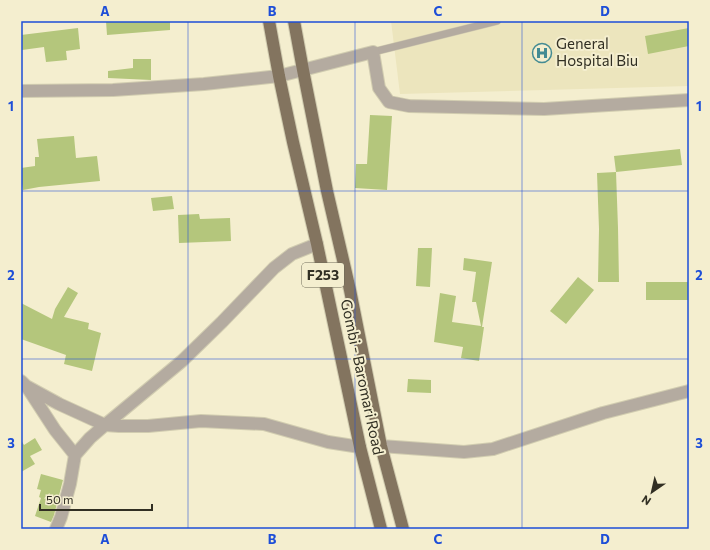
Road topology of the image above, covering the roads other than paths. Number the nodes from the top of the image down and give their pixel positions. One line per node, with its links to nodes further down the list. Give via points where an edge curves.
1 (269, 21): 6 (main road, Gombi - Baromari Road / F253)
2 (294, 21): 5 (main road, Gombi - Baromari Road / F253)
3 (497, 21): 4 (lane)
4 (373, 52): 5 (street); 8 (street, via 379,88 389,102 409,106 544,110)
5 (303, 70): 6 (street); 13 (main road, Gombi - Baromari Road / F253)
6 (279, 76): 7 (street, via 113,90); 9 (main road, Gombi - Baromari Road / F253)
7 (21, 91)
8 (689, 100)
9 (317, 244): 12 (street, via 292,254 274,268 182,361); 14 (main road, Gombi - Baromari Road / F253)
10 (23, 384): 12 (street); 15 (street)
11 (689, 391): 13 (street, via 603,413 493,449 464,452)
12 (105, 425): 14 (street, via 148,426 201,421 264,424 328,442); 15 (street)
13 (381, 446): 18 (main road, Gombi - Baromari Road / F253)
14 (360, 447): 17 (main road, Gombi - Baromari Road / F253)
15 (75, 455): 16 (street, via 70,484)
16 (56, 529)
17 (380, 529)
18 (403, 529)

